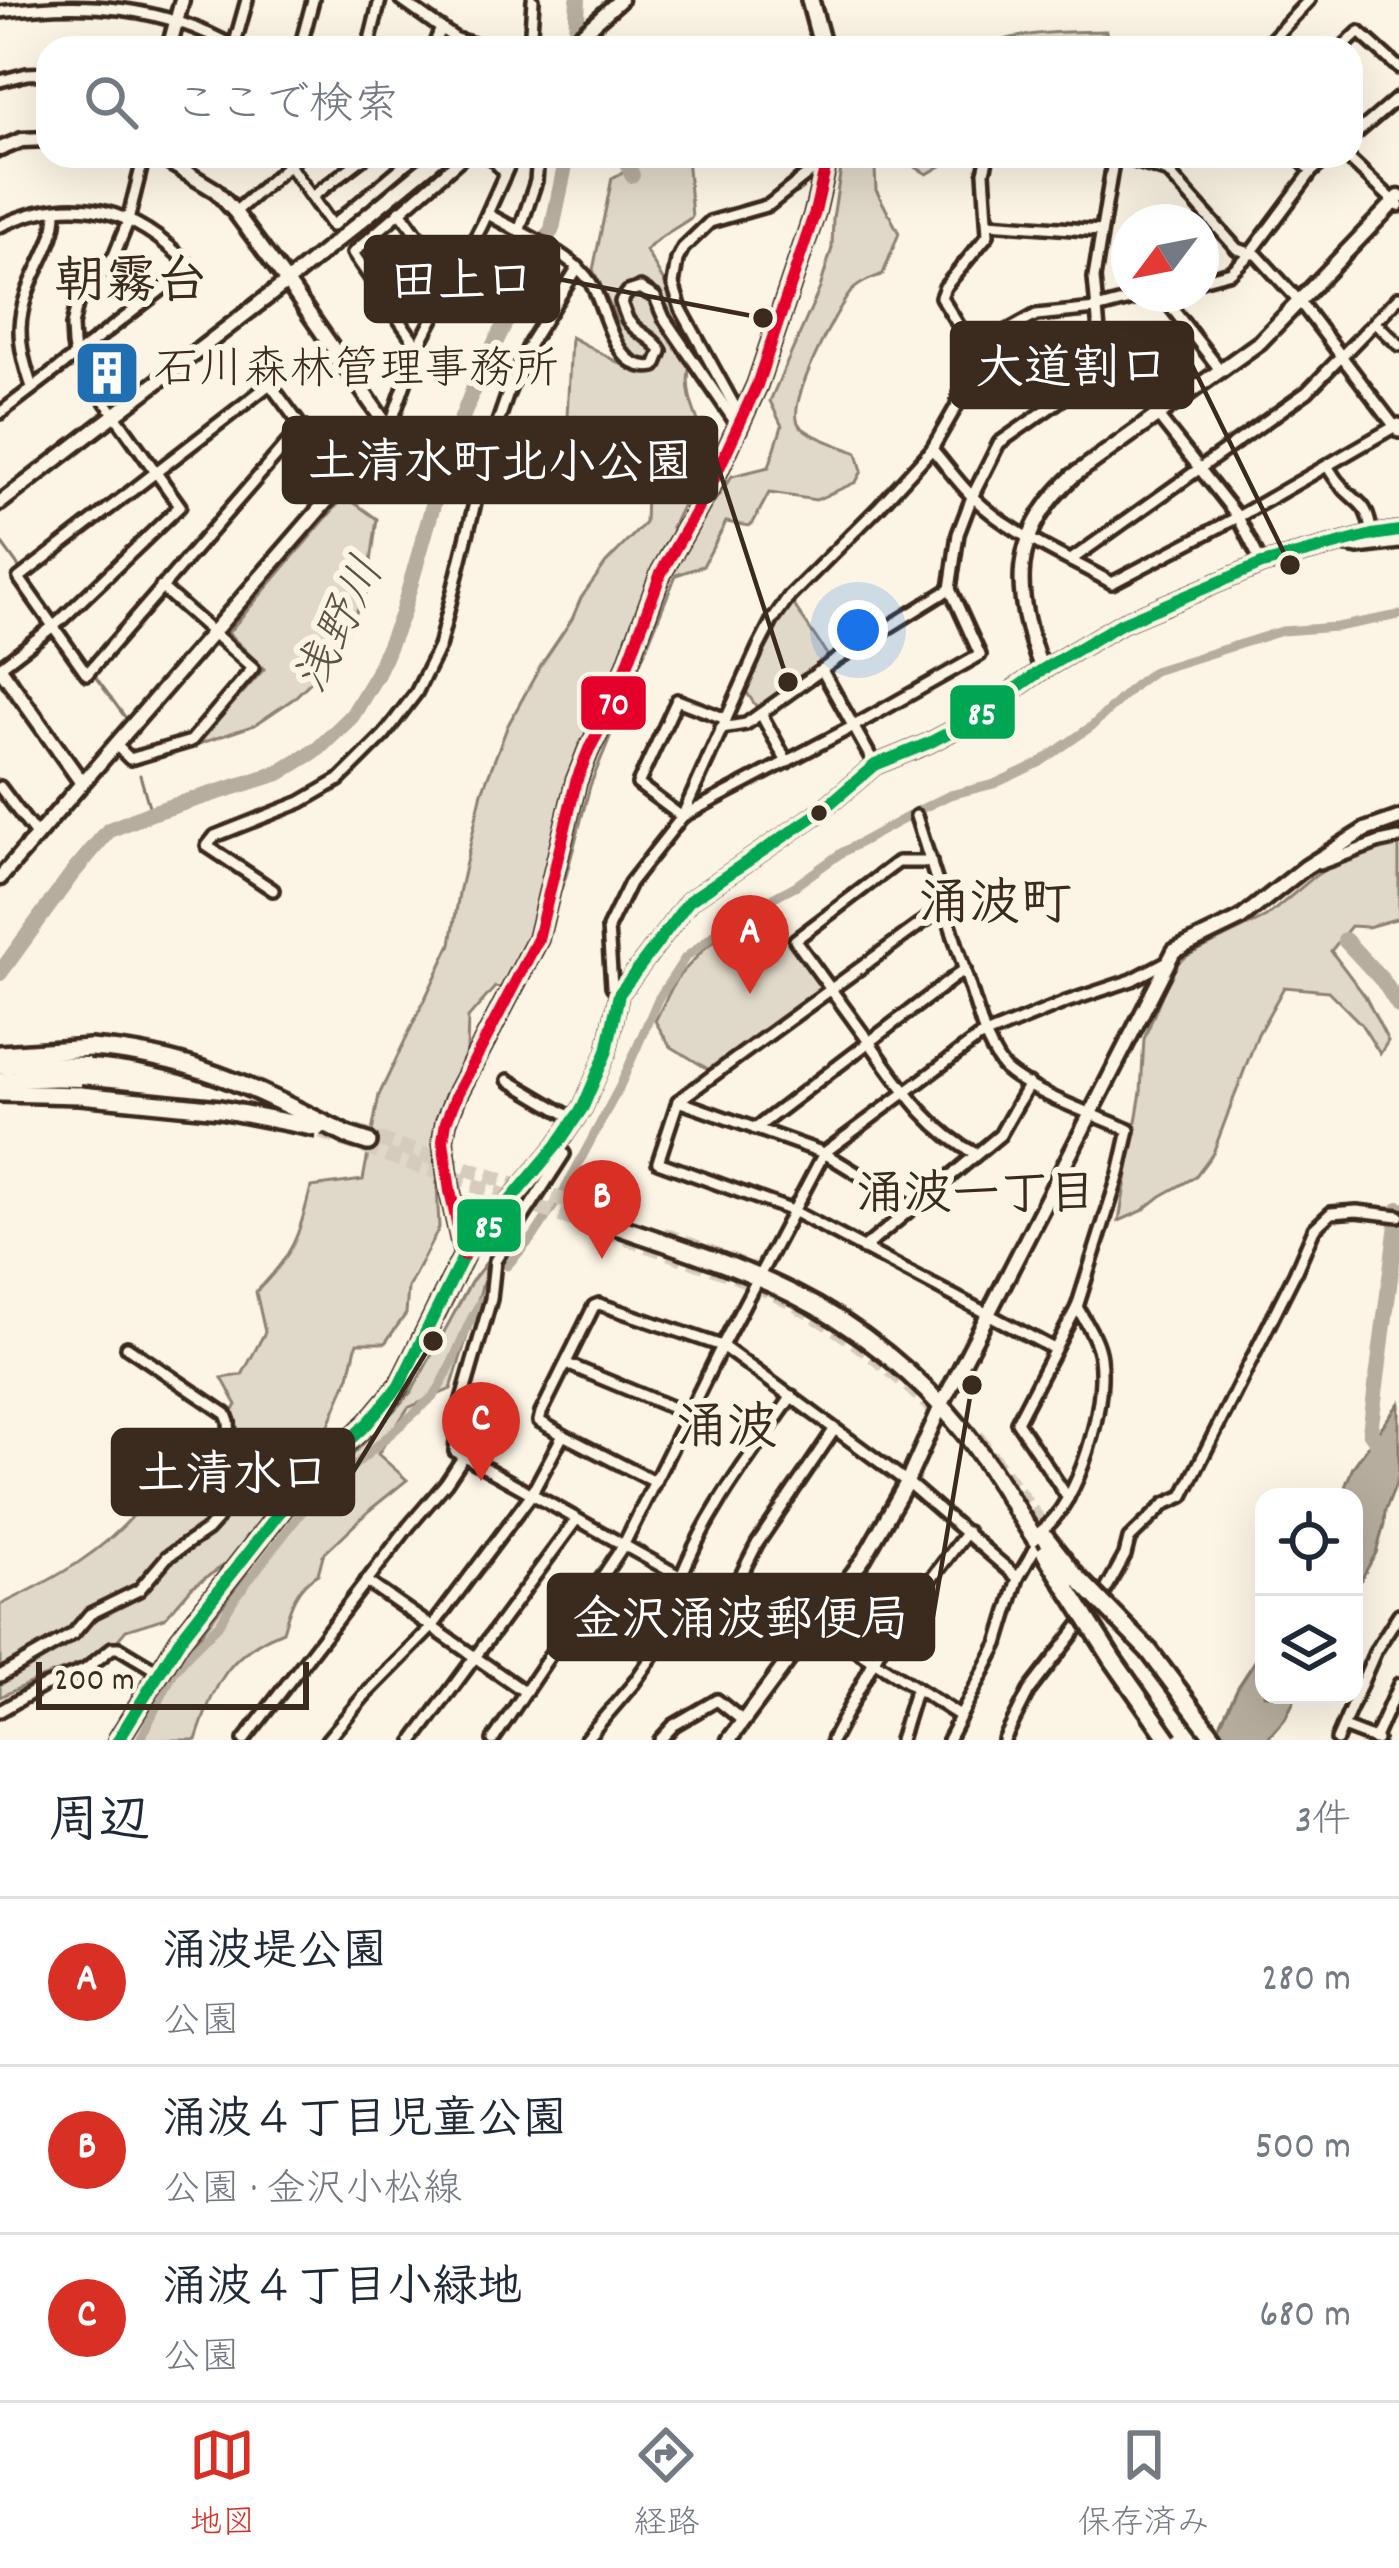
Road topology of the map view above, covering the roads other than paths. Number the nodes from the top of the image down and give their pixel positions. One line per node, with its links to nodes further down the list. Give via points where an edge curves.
1 (182, 0): 13 (street)
2 (247, 0): 17 (street)
3 (313, 0): 18 (street)
4 (380, 0): 19 (street)
5 (401, 0): 14 (street)
6 (533, 0): 22 (street)
7 (620, 0): 23 (street)
8 (810, 0): 24 (main road)
9 (1309, 0): 25 (street)
10 (47, 3): 11 (street); 12 (street)
11 (108, 3): 13 (street)
12 (0, 12)
13 (177, 21): 15 (street); 16 (street)
14 (441, 28): 20 (street); 21 (street)
15 (173, 36)
16 (210, 36)
17 (238, 36)
18 (303, 36)
19 (371, 36)
20 (438, 36)
21 (451, 36)
22 (531, 36)
23 (580, 36)
24 (820, 36)
25 (1275, 36)
26 (1355, 36): 27 (street)
27 (1399, 68)
28 (36, 74): 29 (street)
29 (0, 81)
30 (1399, 97): 31 (street)
31 (1363, 128)
32 (36, 139): 33 (street)
33 (0, 148)
34 (141, 168): 61 (street)
35 (179, 168): 59 (street)
36 (286, 168): 59 (street)
37 (291, 168): 55 (street)
38 (350, 168): 55 (street)
39 (401, 168): 55 (street, via 332,226)
40 (425, 168): 69 (street)
41 (450, 168): 58 (street)
42 (501, 168): 54 (street)
43 (508, 168): 54 (street)
44 (536, 168): 65 (street)
45 (815, 168): 88 (street, via 770,205 710,222 677,260 681,309)
46 (825, 168): 88 (main road)
47 (985, 168): 62 (street)
48 (1115, 168): 64 (street)
49 (1155, 168): 66 (street)
50 (1309, 168): 53 (street)
51 (1316, 168): 53 (street)
52 (1360, 168): 56 (street)
53 (1312, 171): 66 (street)
54 (506, 173): 60 (street)
55 (312, 197)
56 (1398, 202): 72 (street)
57 (56, 211): 61 (street, via 88,208); 63 (street); 84 (street, via 18,332)
58 (400, 211): 70 (street); 78 (street, via 352,253)
59 (235, 212): 69 (street)
60 (488, 214): 65 (street); 70 (street)
61 (128, 218): 80 (street, via 114,256 77,304); 80 (street, via 191,266)
62 (988, 223): 64 (street); 79 (street, via 982,245 941,298)
63 (0, 226)
64 (1101, 231): 74 (street)
65 (521, 233): 67 (street)
66 (1250, 254): 68 (street); 72 (street)
67 (574, 263): 88 (street, via 622,353 646,368 661,351 627,319 621,302 640,288 655,297); 130 (street, via 507,396 439,647 416,693 339,780 207,846)
68 (1219, 275)
69 (287, 282): 86 (street); 91 (street)
70 (452, 284): 78 (street)
71 (1399, 297): 76 (street)
72 (1300, 302): 81 (street); 83 (street)
73 (1111, 306): 74 (street)
74 (1096, 309): 79 (street, via 1036,315); 82 (street)
75 (1175, 312): 83 (street)
76 (1375, 322): 77 (street); 81 (street)
77 (1399, 345)
78 (418, 347): 91 (street)
79 (976, 354): 92 (street)
80 (75, 356): 84 (street); 86 (street)
81 (1343, 357): 90 (street); 94 (street)
82 (1115, 362): 87 (street); 97 (street, via 999,443)
83 (1221, 371): 87 (street)
84 (32, 387): 85 (street)
85 (0, 413)
86 (115, 416): 95 (street); 98 (street)
87 (1160, 416): 94 (street); 102 (street, via 1073,476)
88 (739, 422): 159 (main road, via 661,573 589,748 538,939 446,1122)
89 (302, 426): 95 (street, via 270,384); 96 (street); 107 (street)
90 (1398, 427): 93 (street)
91 (389, 429): 96 (street)
92 (932, 448): 97 (street); 115 (street, via 789,597)
93 (1327, 466): 99 (street); 101 (street, via 1363,505)
94 (1200, 469): 99 (street); 105 (street)
95 (155, 472): 109 (street, via 180,506); 109 (street, via 19,578)
96 (343, 483): 110 (street)
97 (972, 497): 102 (street); 108 (street)
98 (0, 503)
99 (1238, 517): 105 (street, via 1112,583); 106 (street)
100 (1399, 531): 101 (main road)
101 (1372, 535): 104 (main road)
102 (1028, 537): 105 (street); 112 (street, via 1019,579)
103 (1399, 543): 104 (street)
104 (1336, 544): 106 (main road)
105 (1071, 560)
106 (1262, 565): 112 (main road, via 1122,623)
107 (161, 587): 109 (street, via 87,674); 110 (street)
108 (950, 590): 113 (street); 116 (street, via 980,655)
109 (53, 626): 111 (street)
110 (214, 632): 117 (street); 117 (street, via 253,668 191,741 130,759)
111 (0, 668): 120 (street)
112 (1042, 670): 119 (main road, via 965,724)
113 (823, 672): 114 (street); 116 (street)
114 (761, 714): 115 (street, via 746,724); 118 (street)
115 (723, 723): 123 (street); 123 (street, via 676,700 638,784)
116 (854, 726): 118 (street); 119 (street)
117 (116, 745): 120 (street)
118 (787, 761): 123 (street)
119 (875, 765): 135 (main road, via 806,823 689,901)
120 (82, 783): 125 (street)
121 (0, 787): 125 (street)
122 (916, 816): 127 (street)
123 (682, 817): 135 (street, via 630,883 608,928)
124 (1399, 818): 128 (street)
125 (37, 836): 129 (street)
126 (1399, 838): 128 (street)
127 (931, 862): 131 (street); 134 (street, via 898,862 795,940)
128 (1306, 867): 132 (street)
129 (0, 878)
130 (273, 890)
131 (945, 906): 133 (street); 134 (street)
132 (1166, 962): 136 (street); 146 (street)
133 (965, 969): 136 (street); 137 (street)
134 (831, 989): 137 (street); 145 (street)
135 (619, 994): 147 (main road, via 607,1052)
136 (986, 1035): 142 (street, via 1004,1067); 143 (street)
137 (869, 1042): 143 (street); 148 (street)
138 (0, 1054): 149 (main road, bridge, via 90,1048 157,1056 230,1078)
139 (0, 1066): 140 (main road, via 169,1074 323,1127 157,1086)
140 (0, 1081)
141 (508, 1081): 147 (street)
142 (1029, 1084): 146 (street); 153 (street, via 1000,1135)
143 (905, 1091): 152 (street); 153 (street, via 933,1125)
144 (0, 1094): 149 (main road, bridge, via 220,1109)
145 (678, 1101): 148 (street); 155 (street, via 658,1162)
146 (1090, 1112): 161 (street, via 1129,1130); 162 (street)
147 (574, 1119): 151 (main road)
148 (755, 1129): 152 (street)
149 (350, 1136): 150 (main road)
150 (368, 1142)
151 (557, 1145): 159 (main road); 172 (street, via 564,1154 495,1261 459,1410 455,1451)
152 (824, 1153): 154 (street); 155 (street)
153 (976, 1154): 154 (street)
154 (912, 1207): 158 (street)
155 (794, 1211): 158 (street); 160 (street)
156 (586, 1216): 160 (main road)
157 (1399, 1216): 187 (street, via 1331,1213 1314,1228 1183,1496 1129,1539)
158 (863, 1249): 162 (street)
159 (464, 1255): 194 (main road, via 391,1397 304,1480)
160 (760, 1278): 163 (street); 168 (main road, via 846,1325)
161 (1077, 1307): 165 (street); 176 (street, via 1101,1371 1085,1461)
162 (988, 1316): 165 (street); 168 (street)
163 (722, 1346): 166 (street, via 599,1304); 167 (street); 169 (street)
164 (127, 1347): 195 (street, via 226,1414 232,1491 216,1520 139,1590)
165 (1054, 1349): 176 (street, via 1017,1422)
166 (568, 1364): 169 (street); 171 (street, via 539,1421)
167 (792, 1396): 170 (street); 181 (street, via 716,1507)
168 (941, 1406): 174 (street); 179 (main road, via 1026,1509)
169 (690, 1415): 173 (street)
170 (833, 1430): 174 (street); 186 (street)
171 (563, 1435): 173 (street); 175 (street)
172 (464, 1456): 175 (street); 183 (street)
173 (655, 1482): 180 (street)
174 (907, 1482): 178 (street); 189 (street)
175 (531, 1495): 177 (street); 191 (street)
176 (1068, 1498): 179 (street)
177 (576, 1520): 180 (street); 192 (street)
178 (968, 1532): 182 (street); 193 (street)
179 (1041, 1539): 182 (street); 216 (main road, bridge); 219 (main road, bridge, via 1149,1651)
180 (623, 1546): 181 (street); 198 (street)
181 (681, 1577): 184 (street)
182 (1018, 1579): 201 (street, via 998,1643)
183 (366, 1581): 191 (street); 204 (street)
184 (701, 1581): 186 (street); 209 (street)
185 (1074, 1581): 199 (main road)
186 (733, 1591): 189 (street)
187 (1103, 1595)
188 (1399, 1614): 203 (street)
189 (817, 1624): 193 (street); 202 (street)
190 (1080, 1624): 215 (street)
191 (432, 1627): 192 (street); 206 (street)
192 (475, 1658): 198 (street); 207 (street)
193 (874, 1660): 197 (street); 212 (street)
194 (159, 1672): 200 (street, via 112,1648); 205 (main road)
195 (0, 1676)
196 (1399, 1684): 221 (street)
197 (916, 1688): 201 (street); 213 (street)
198 (525, 1692): 208 (street)
199 (1159, 1694): 217 (main road); 218 (main road)
200 (0, 1711)
201 (960, 1716): 214 (street)
202 (743, 1721): 210 (street, via 716,1700); 211 (street)
203 (1343, 1726): 220 (street); 221 (street)
204 (251, 1738)
205 (118, 1740)
206 (327, 1740)
207 (414, 1740)
208 (493, 1740)
209 (585, 1740)
210 (660, 1740)
211 (729, 1740)
212 (832, 1740)
213 (900, 1740)
214 (948, 1740)
215 (1004, 1740)
216 (1169, 1740)
217 (1184, 1740)
218 (1202, 1740)
219 (1216, 1740)
220 (1337, 1740)
221 (1375, 1740)

